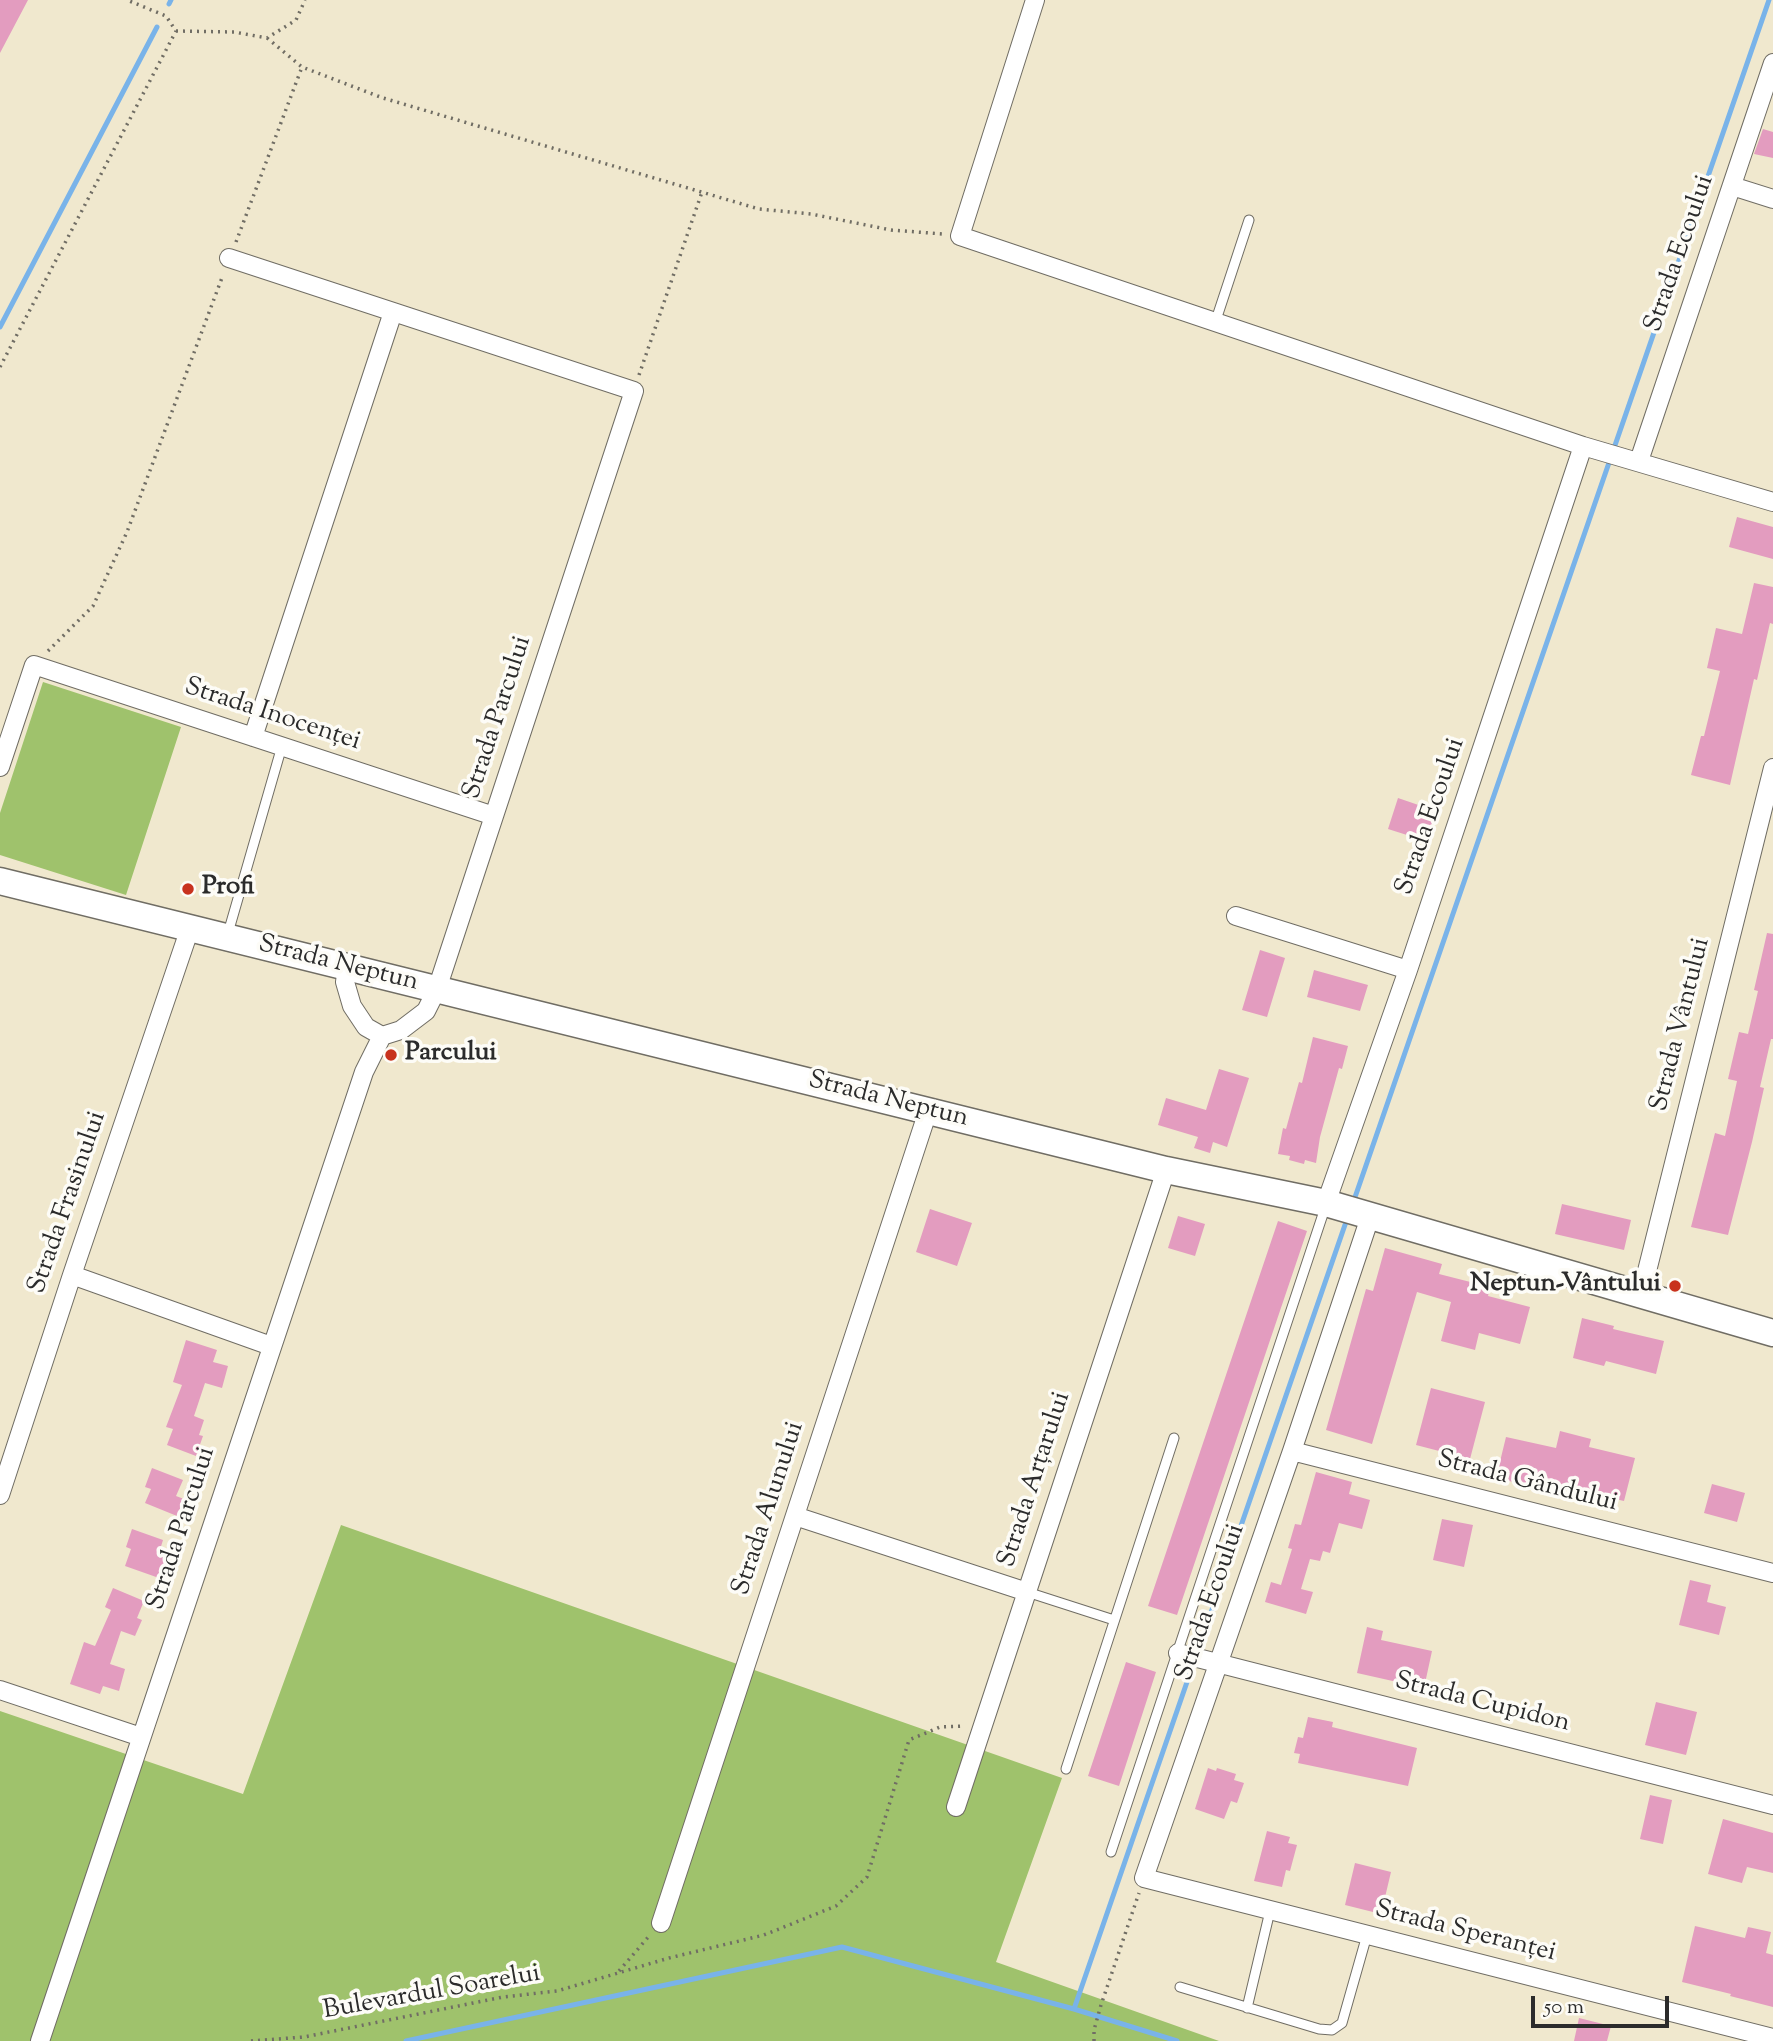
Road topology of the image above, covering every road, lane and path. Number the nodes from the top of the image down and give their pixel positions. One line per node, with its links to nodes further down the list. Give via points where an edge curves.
1 (127, 0): 4 (path, via 166,16)
2 (305, 0): 5 (path, via 296,20)
3 (1035, 0): 12 (street)
4 (176, 31): 5 (path); 16 (path)
5 (267, 38): 7 (path)
6 (1773, 63): 8 (street, Strada Ecoului)
7 (302, 67): 9 (path, via 383,98); 13 (path)
8 (1732, 186): 10 (street); 19 (street, Strada Ecoului)
9 (702, 192): 12 (path, via 758,209); 17 (path)
10 (1773, 199)
11 (1249, 220): 15 (lane)
12 (960, 236): 15 (street)
13 (229, 258): 14 (street); 21 (path, via 127,531 93,606)
14 (393, 312): 17 (street); 22 (street)
15 (1215, 323): 18 (street)
16 (0, 367)
17 (634, 391): 26 (street, Strada Parcului)
18 (1583, 446): 19 (street); 32 (street, Strada Ecoului)
19 (1639, 461): 20 (street)
20 (1773, 502)
21 (34, 665): 22 (street, Strada Inocenței); 24 (street)
22 (253, 737): 23 (street, Strada Inocenței)
23 (282, 746): 26 (street, Strada Inocenței); 30 (lane)
24 (0, 767)
25 (1773, 768): 39 (street, Strada Vântului)
26 (494, 816): 33 (street, Strada Parcului)
27 (0, 881): 29 (street, Strada Neptun)
28 (1236, 916): 32 (street)
29 (190, 928): 30 (street, Strada Neptun); 38 (street, Strada Frasinului)
30 (227, 937): 31 (street, Strada Neptun)
31 (347, 967): 33 (street, Strada Neptun); 34 (street, via 345,982 352,1006 366,1027)
32 (1408, 970): 37 (street, Strada Ecoului)
33 (437, 989): 34 (street, Strada Parcului, via 426,1011 401,1030); 35 (street, Strada Neptun)
34 (382, 1035): 41 (street, Strada Parcului, via 364,1072)
35 (928, 1111): 36 (street, Strada Neptun); 45 (street, Strada Alunului)
36 (1166, 1170): 37 (street, Strada Neptun); 47 (street, Strada Arțarului)
37 (1348, 1210): 39 (street, Strada Neptun); 43 (street, Strada Ecoului); 49 (lane)
38 (72, 1275): 41 (street); 44 (street, Strada Frasinului)
39 (1641, 1295): 40 (street, Strada Neptun)
40 (1773, 1333)
41 (271, 1346): 53 (street, Strada Parcului)
42 (1174, 1438): 48 (lane)
43 (1292, 1451): 46 (street, Strada Gândului); 50 (street, Strada Ecoului)
44 (0, 1494)
45 (795, 1516): 47 (street); 60 (street, Strada Alunului)
46 (1773, 1573)
47 (1027, 1592): 48 (lane); 52 (street, Strada Arțarului)
48 (1114, 1620): 54 (lane)
49 (1184, 1655): 50 (street, Strada Cupidon); 57 (lane)
50 (1214, 1663): 55 (street, Strada Cupidon); 58 (street, Strada Ecoului)
51 (0, 1690): 53 (street)
52 (983, 1725): 56 (street, Strada Arțarului); 62 (path, Bulevardul Soarelui, via 940,1727 909,1740 867,1877 836,1906 764,1935)
53 (141, 1737): 66 (street, Strada Parcului)
54 (1066, 1769)
55 (1773, 1805)
56 (956, 1807)
57 (1111, 1852)
58 (1144, 1878): 59 (street, Strada Speranței); 68 (path, via 1101,2005)
59 (1270, 1911): 61 (street, Strada Speranței); 64 (lane)
60 (661, 1923): 62 (path)
61 (1367, 1935): 64 (lane, via 1342,2023 1332,2030); 65 (street, Strada Speranței)
62 (617, 1973): 67 (path, Bulevardul Soarelui, via 557,1990 304,2037)
63 (1180, 1987): 64 (lane)
64 (1247, 2008)
65 (1773, 2038)
66 (40, 2041)
67 (251, 2041)
68 (1094, 2041)

